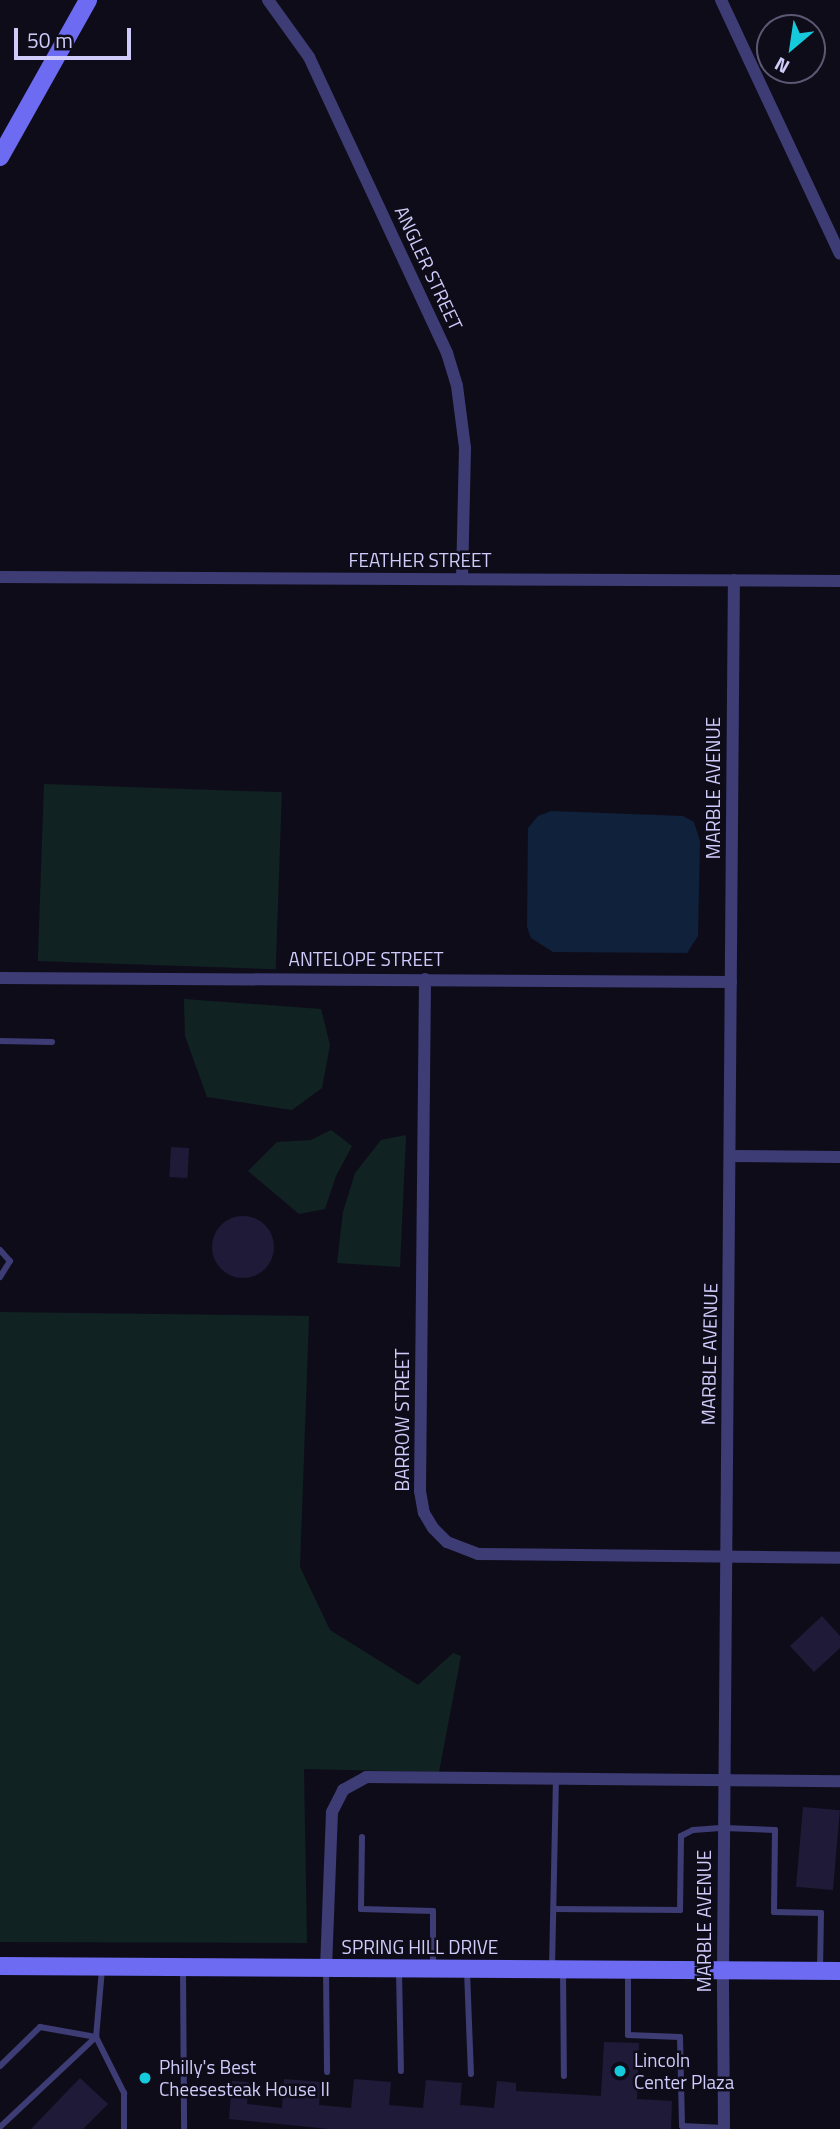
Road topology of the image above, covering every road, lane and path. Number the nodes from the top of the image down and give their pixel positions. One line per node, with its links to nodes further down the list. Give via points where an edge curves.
1 (88, 0): 4 (main road)
2 (268, 0): 7 (street, ANGLER STREET, via 309,57 447,353 459,396 465,448)
3 (721, 0): 5 (street)
4 (0, 157)
5 (840, 254)
6 (0, 577): 7 (street, FEATHER STREET)
7 (462, 579): 8 (street, FEATHER STREET)
8 (734, 580): 9 (street, FEATHER STREET); 12 (street, MARBLE AVENUE)
9 (840, 581)
10 (0, 978): 11 (street, ANTELOPE STREET)
11 (425, 979): 12 (street, ANTELOPE STREET); 19 (street, BARROW STREET, via 420,1490 424,1513 447,1542 478,1555)
12 (731, 982): 15 (street, MARBLE AVENUE)
13 (0, 1041): 14 (lane)
14 (52, 1042)
15 (730, 1156): 16 (street); 19 (street, MARBLE AVENUE)
16 (840, 1157)
17 (0, 1250): 18 (lane, via 10,1261)
18 (0, 1277)
19 (727, 1557): 20 (street, BARROW STREET); 21 (street, MARBLE AVENUE)
20 (840, 1558)
21 (726, 1780): 22 (street); 23 (street); 24 (street, MARBLE AVENUE)
22 (556, 1781): 26 (lane); 30 (street, via 366,1777 343,1790 331,1812)
23 (840, 1781)
24 (724, 1828): 26 (lane, via 693,1830 681,1836 680,1910); 36 (street, MARBLE AVENUE); 37 (lane, via 775,1830 774,1912 821,1913)
25 (362, 1837): 32 (lane, via 361,1909 433,1911)
26 (554, 1909): 34 (lane)
27 (0, 1966): 28 (main road, SPRING HILL DRIVE)
28 (102, 1967): 29 (main road, SPRING HILL DRIVE); 39 (lane)
29 (183, 1967): 30 (main road, SPRING HILL DRIVE); 48 (lane)
30 (326, 1968): 31 (main road, SPRING HILL DRIVE); 42 (lane)
31 (399, 1968): 32 (main road, SPRING HILL DRIVE); 41 (lane)
32 (433, 1968): 33 (main road, SPRING HILL DRIVE)
33 (467, 1969): 34 (main road, SPRING HILL DRIVE); 43 (lane)
34 (558, 1969): 35 (main road, SPRING HILL DRIVE); 44 (lane)
35 (628, 1969): 36 (main road, SPRING HILL DRIVE); 46 (lane, via 628,2035 680,2037 682,2126)
36 (723, 1970): 37 (main road, SPRING HILL DRIVE); 46 (street, MARBLE AVENUE)
37 (820, 1971): 38 (main road, SPRING HILL DRIVE)
38 (840, 1971)
39 (96, 2037): 40 (lane, via 40,2027); 45 (lane); 47 (lane, via 124,2093)
40 (0, 2066)
41 (401, 2071)
42 (327, 2072)
43 (471, 2074)
44 (564, 2076)
45 (0, 2127)
46 (724, 2128)
47 (124, 2129)
48 (184, 2129)

